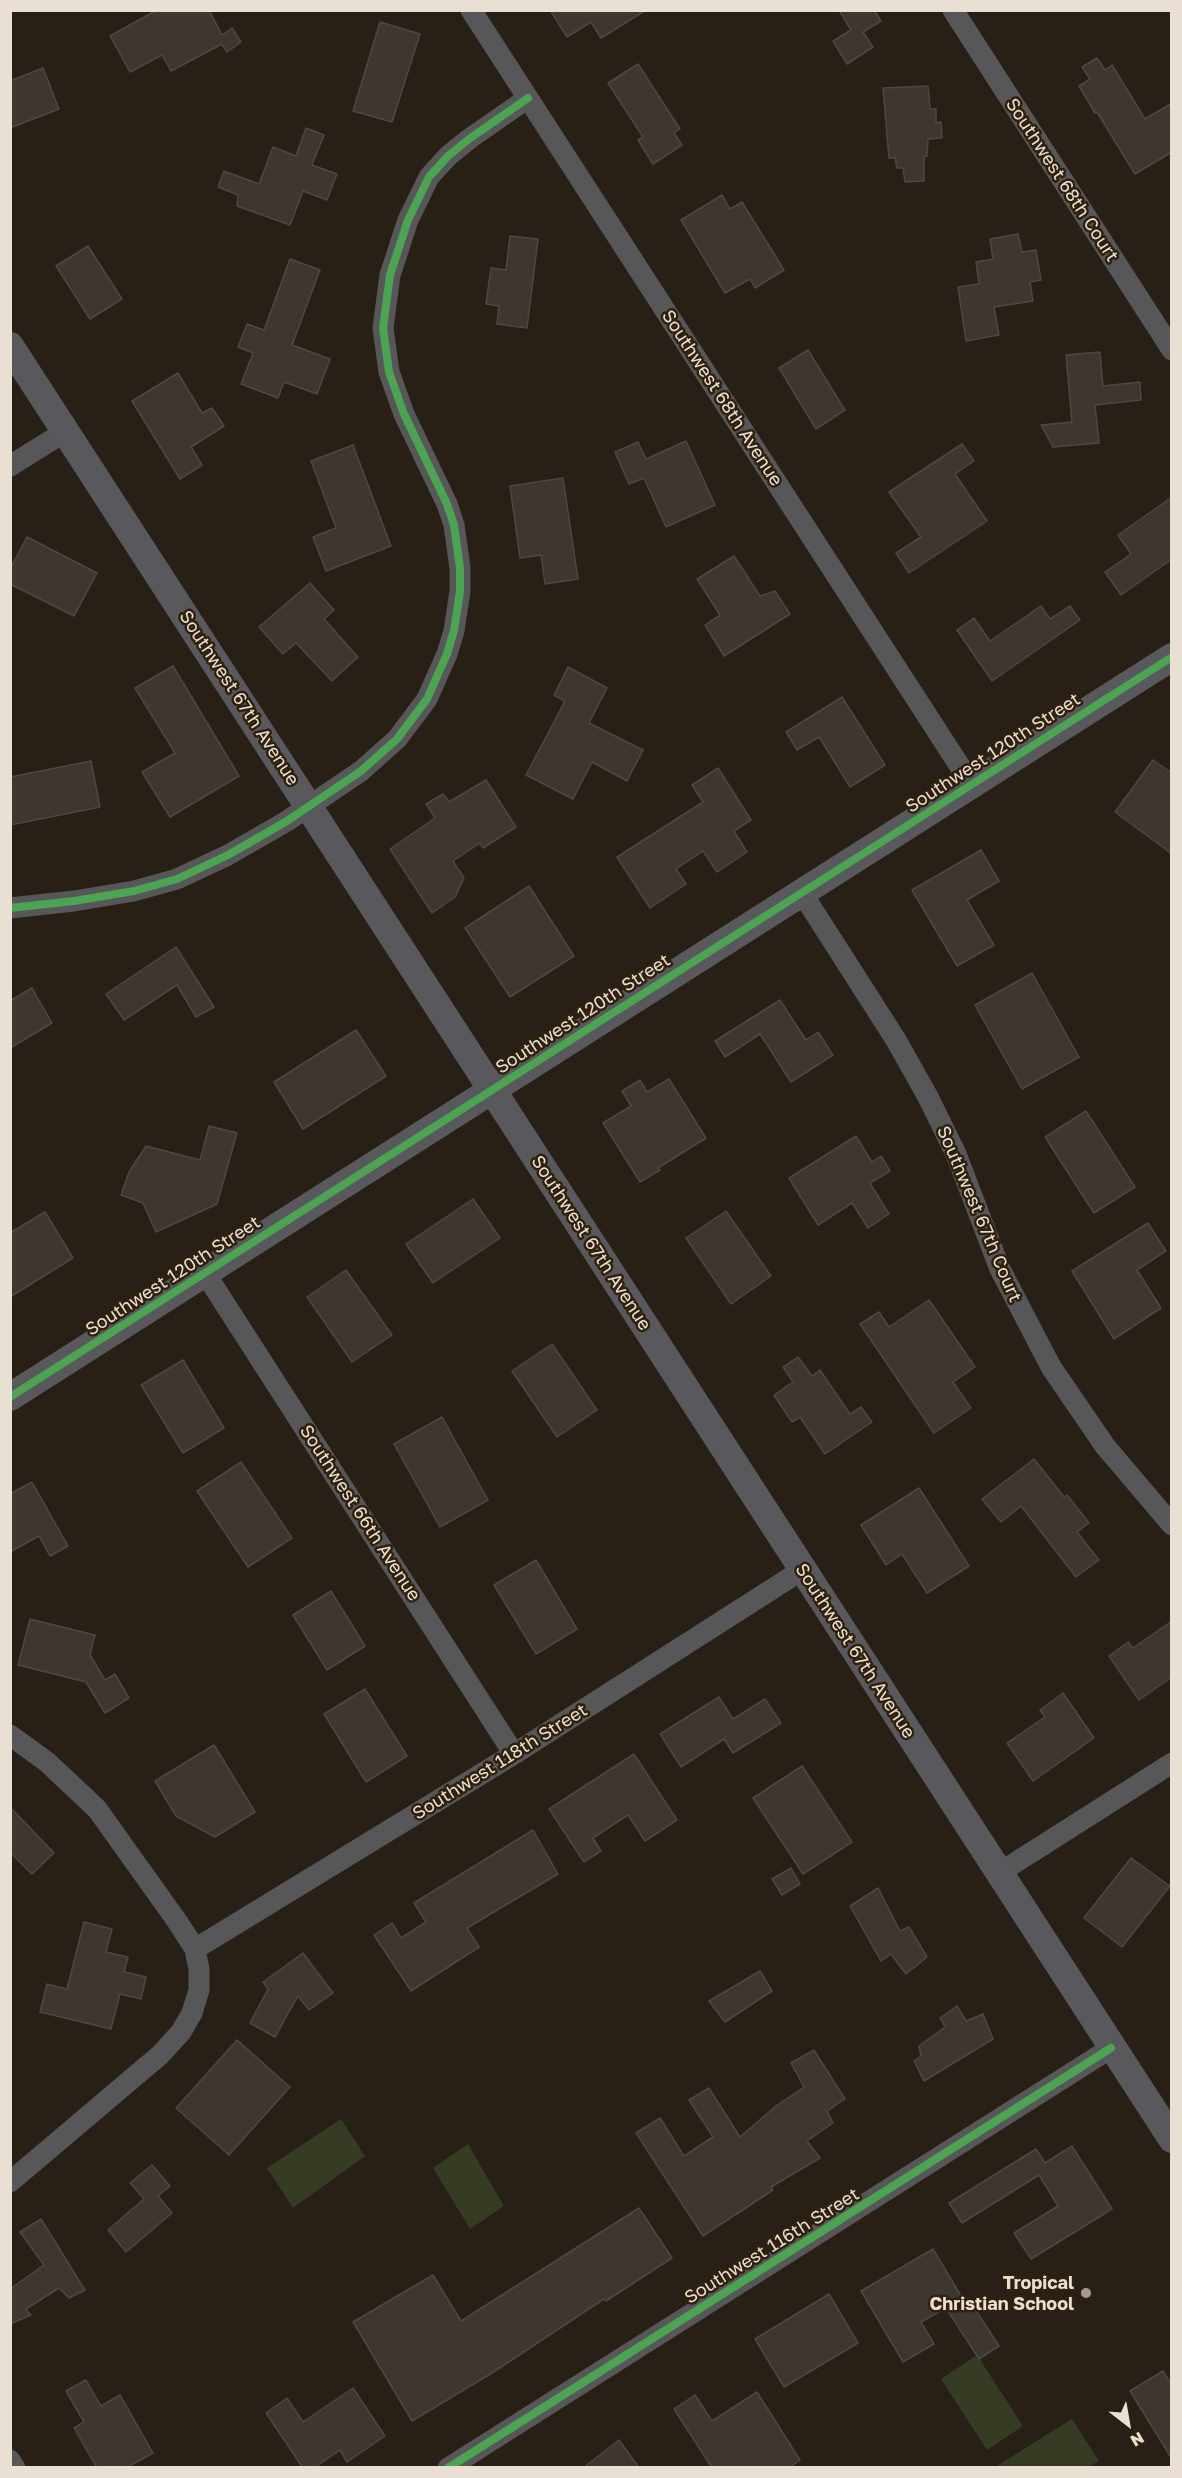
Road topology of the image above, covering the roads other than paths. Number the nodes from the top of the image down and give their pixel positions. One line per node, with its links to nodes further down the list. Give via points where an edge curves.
1 (471, 10): 3 (street, Southwest 68th Avenue)
2 (952, 10): 5 (street, Southwest 68th Court)
3 (528, 98): 9 (street, Southwest 68th Avenue); 10 (street, via 469,139 429,177 398,245 386,300 384,328 389,372 404,414 447,504 458,547 458,614 447,654 427,699 397,739 361,771)
4 (10, 346): 6 (main road, Southwest 67th Avenue)
5 (1172, 350)
6 (66, 431): 7 (street); 10 (main road, Southwest 67th Avenue)
7 (10, 466)
8 (1172, 657): 9 (main road, Southwest 120th Street)
9 (972, 785): 11 (main road, Southwest 120th Street)
10 (310, 806): 12 (street, via 228,855 177,879 105,897); 13 (main road, Southwest 67th Avenue)
11 (802, 893): 13 (main road, Southwest 120th Street); 16 (street, Southwest 67th Court, via 896,1040 933,1106 956,1154 1000,1269 1051,1367 1105,1446)
12 (10, 908)
13 (492, 1090): 14 (main road, Southwest 120th Street); 17 (main road, Southwest 67th Avenue)
14 (205, 1273): 15 (main road, Southwest 120th Street); 19 (street, Southwest 66th Avenue)
15 (10, 1397)
16 (1172, 1525)
17 (802, 1570): 19 (street, Southwest 118th Street); 21 (main road, Southwest 67th Avenue)
18 (10, 1735): 22 (street, via 47,1762 97,1809 159,1892)
19 (514, 1754): 22 (street, Southwest 118th Street)
20 (1172, 1763): 21 (street)
21 (999, 1873): 23 (main road, Southwest 67th Avenue)
22 (195, 1949): 25 (street, via 199,1990 181,2032 160,2055)
23 (1111, 2049): 24 (main road, Southwest 67th Avenue); 28 (street, Southwest 116th Street)
24 (1172, 2139)
25 (10, 2182)
26 (10, 2460): 27 (street)
27 (15, 2468)
28 (448, 2468)

